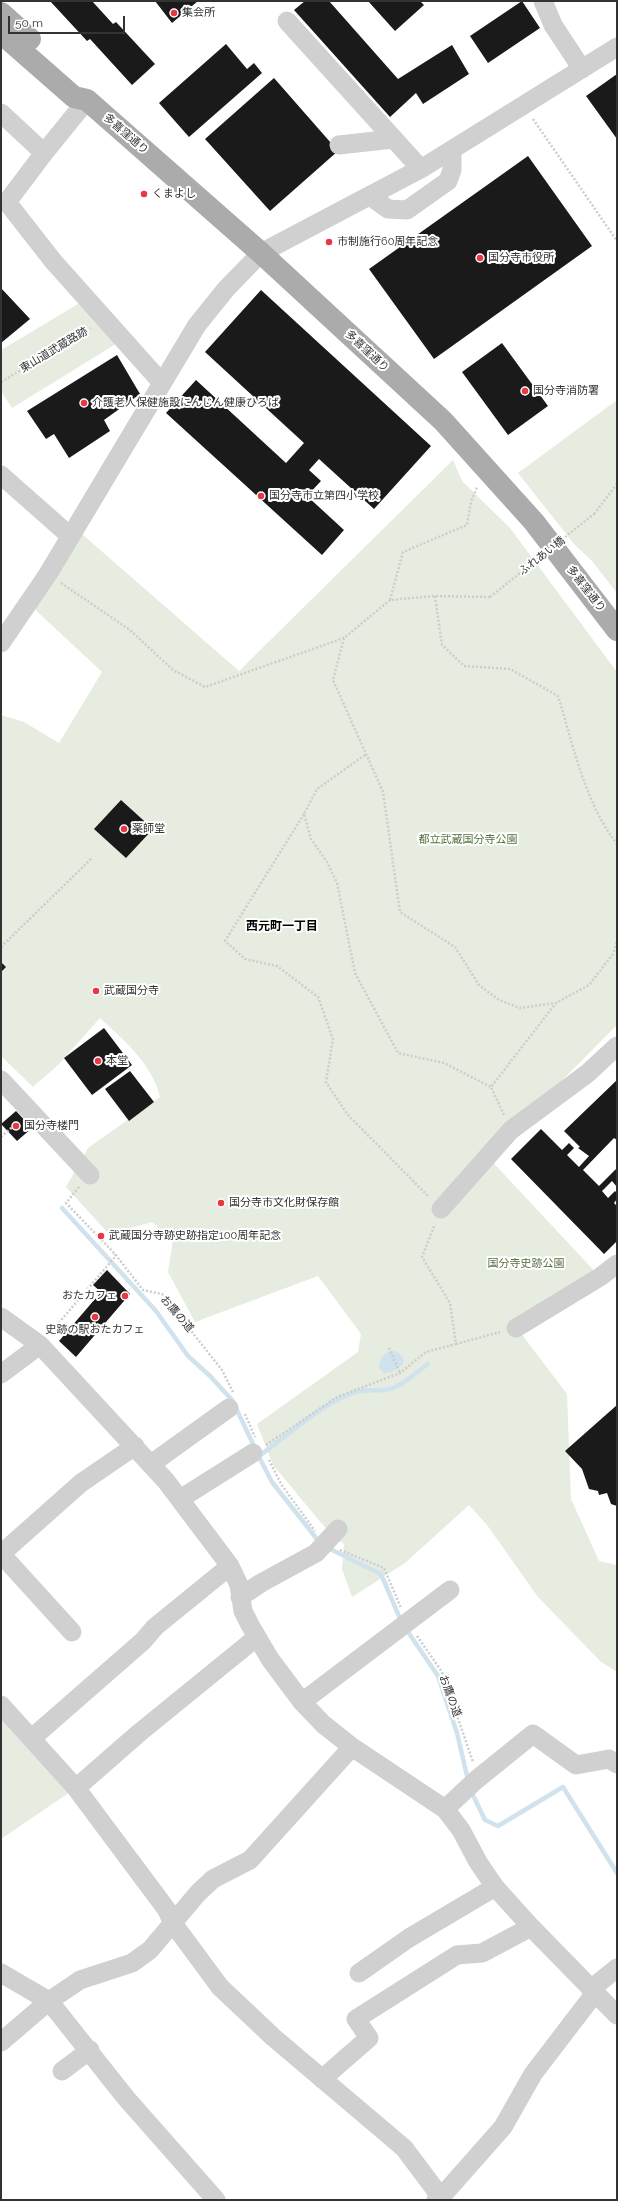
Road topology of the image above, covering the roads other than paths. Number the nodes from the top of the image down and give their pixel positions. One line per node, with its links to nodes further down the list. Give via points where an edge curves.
1 (543, 1): 6 (street, via 553,24)
2 (1, 13): 7 (main road, 多喜窪通り, via 84,88)
3 (287, 21): 9 (street)
4 (1, 33): 7 (main road, 多喜窪通り, via 74,97)
5 (617, 47): 6 (street)
6 (582, 68): 11 (street)
7 (87, 100): 12 (street); 15 (main road, 多喜窪通り)
8 (1, 113): 12 (street)
9 (393, 139): 10 (street); 13 (street)
10 (339, 145)
11 (452, 150): 13 (street); 14 (street, via 448,181 408,210 388,209)
12 (44, 152): 16 (street, via 7,202 53,260)
13 (421, 169): 14 (street)
14 (370, 196): 15 (street)
15 (261, 254): 16 (street, via 226,290 197,326); 20 (main road, 多喜窪通り, via 467,445 534,522)
16 (162, 383): 18 (street)
17 (1, 475): 18 (street)
18 (70, 536): 19 (street, via 48,574)
19 (4, 630)
20 (617, 630)
21 (617, 1046): 24 (street, via 588,1073 511,1130)
22 (1, 1080): 23 (street)
23 (90, 1175)
24 (441, 1209)
25 (617, 1264): 27 (street)
26 (1, 1317): 28 (street)
27 (516, 1328)
28 (40, 1345): 29 (street); 31 (street)
29 (1, 1374)
30 (236, 1404): 33 (street)
31 (135, 1446): 33 (street); 36 (street, via 81,1483)
32 (257, 1447): 34 (street)
33 (151, 1464): 34 (street)
34 (180, 1499): 37 (street)
35 (338, 1529): 39 (street, via 320,1549)
36 (1, 1554): 40 (street)
37 (230, 1566): 39 (street, via 239,1585); 44 (street, via 155,1627 143,1641)
38 (450, 1590): 42 (street)
39 (240, 1597): 41 (street, via 243,1611)
40 (72, 1632)
41 (257, 1637): 42 (street); 47 (street)
42 (302, 1702): 45 (street, via 323,1724)
43 (1, 1705): 44 (street)
44 (32, 1738): 47 (street)
45 (352, 1747): 48 (street); 50 (street, via 250,1860 213,1879)
46 (617, 1764): 48 (street, via 609,1759 576,1765 533,1734)
47 (76, 1788): 50 (street, via 167,1910)
48 (445, 1809): 49 (street, via 461,1830)
49 (495, 1887): 51 (street); 54 (street, via 435,1922)
50 (172, 1922): 56 (street, via 150,1950 132,1963 80,1980); 61 (street, via 220,1987)
51 (531, 1927): 55 (street); 61 (street, via 482,1953 457,1955 356,2019 369,2038)
52 (617, 1968): 55 (street)
53 (1, 1973): 56 (street)
54 (359, 1973)
55 (593, 1991): 57 (street); 62 (street, via 533,2074 503,2127)
56 (50, 2001): 58 (street); 59 (street)
57 (617, 2015)
58 (1, 2042)
59 (90, 2050): 60 (street); 63 (street, via 126,2098)
60 (62, 2071)
61 (322, 2079): 62 (street, via 404,2148)
62 (440, 2199)
63 (216, 2200)

